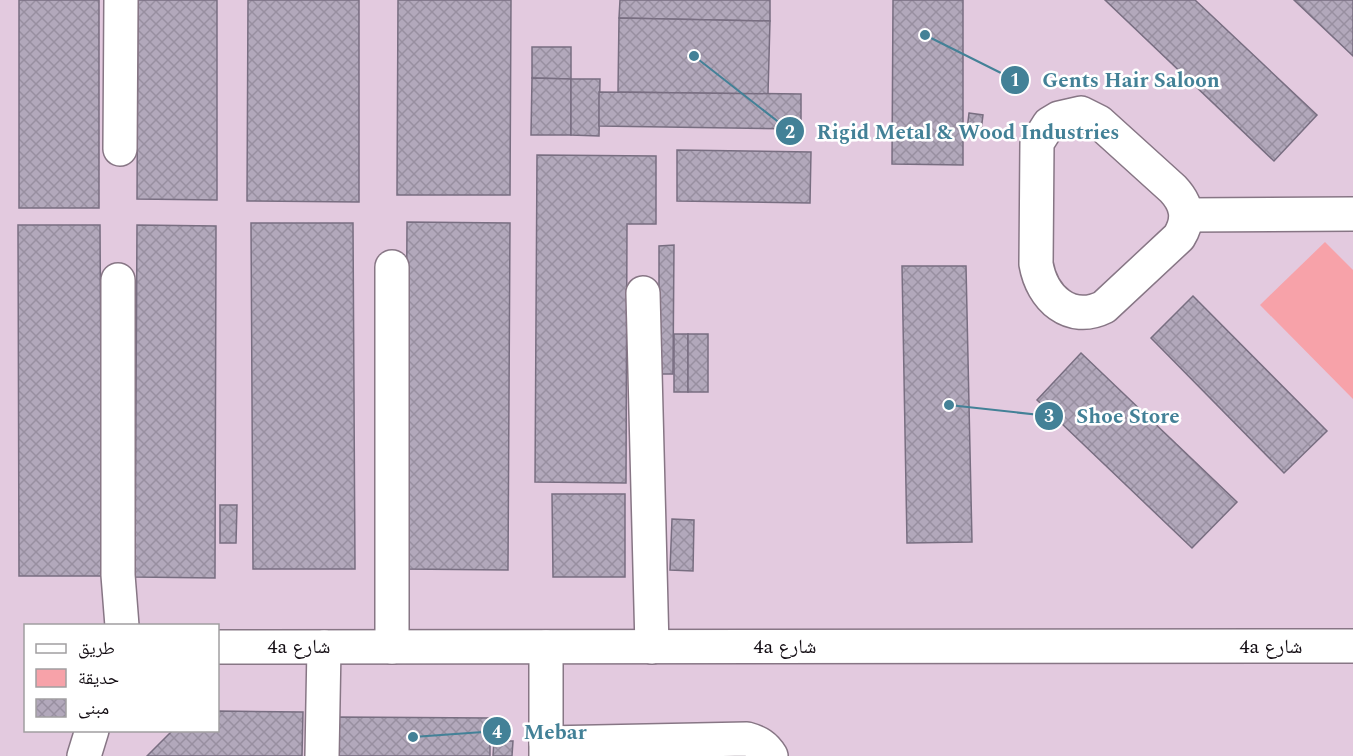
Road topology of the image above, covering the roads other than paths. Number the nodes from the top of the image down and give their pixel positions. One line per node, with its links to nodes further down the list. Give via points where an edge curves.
1 (121, 0): 2 (street)
2 (120, 149)
3 (1353, 214): 4 (street)
4 (1187, 215): 4 (street, via 1180,196 1090,116 1081,113 1059,118 1042,132 1036,143 1038,278 1055,301 1067,309 1081,313 1104,307 1179,237)
5 (392, 267): 12 (street)
6 (118, 280): 8 (street, via 118,575)
7 (643, 293): 14 (street)
8 (122, 624)
9 (1353, 646): 14 (street, 4a شارع)
10 (219, 647): 11 (street, 4a شارع)
11 (324, 647): 12 (street, 4a شارع); 18 (street)
12 (392, 647): 13 (street, 4a شارع)
13 (546, 647): 14 (street, 4a شارع); 16 (street)
14 (651, 647)
15 (91, 732): 17 (street)
16 (546, 750): 19 (street, via 747,739 757,742)
17 (84, 756)
18 (321, 756)
19 (771, 756)

